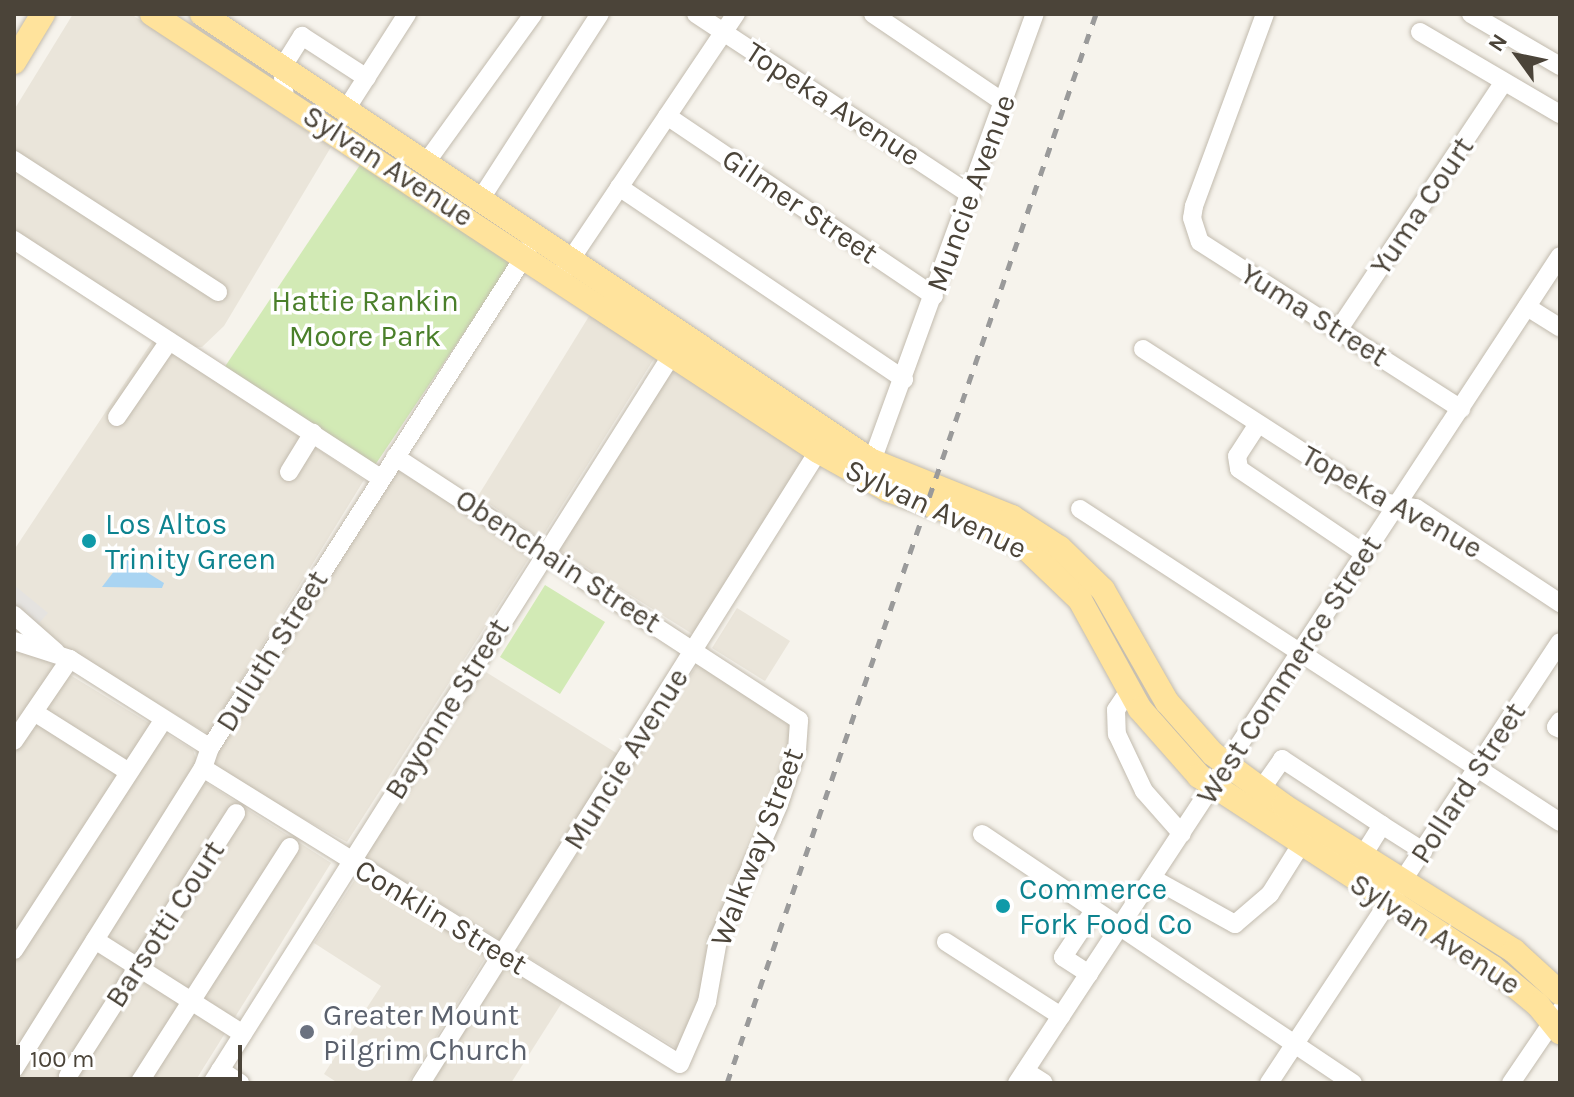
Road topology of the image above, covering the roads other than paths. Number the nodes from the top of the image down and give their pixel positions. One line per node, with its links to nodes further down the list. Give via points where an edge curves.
1 (43, 14): 15 (main road)
2 (152, 14): 20 (main road, Sylvan Avenue)
3 (202, 14): 17 (main road, Sylvan Avenue)
4 (407, 14): 18 (street)
5 (533, 14): 26 (street)
6 (600, 14): 29 (street)
7 (696, 14): 13 (street, Topeka Avenue)
8 (736, 14): 13 (street)
9 (873, 14): 21 (street)
10 (1035, 14): 21 (street, Muncie Avenue)
11 (1265, 14): 38 (street, Yuma Street, via 1194,206 1194,230 1208,249)
12 (1471, 14): 16 (street)
13 (723, 32): 24 (street); 28 (street, Topeka Avenue)
14 (1420, 32): 19 (street)
15 (15, 56)
16 (1560, 66)
17 (282, 68): 18 (street, via 302,36); 20 (street); 22 (main road, Sylvan Avenue)
18 (367, 78): 22 (street)
19 (1504, 82): 23 (street); 38 (street, Yuma Court)
20 (285, 100): 31 (main road, Sylvan Avenue)
21 (1003, 102): 28 (street, Muncie Avenue)
22 (345, 111): 26 (main road, Sylvan Avenue)
23 (1560, 114)
24 (667, 116): 27 (street); 35 (street, Gilmer Street)
25 (14, 160): 34 (street)
26 (425, 164): 29 (main road, Sylvan Avenue)
27 (619, 187): 33 (street); 42 (street)
28 (971, 195): 35 (street, Muncie Avenue)
29 (480, 200): 31 (main road, Sylvan Avenue)
30 (14, 240): 39 (street)
31 (531, 246): 33 (main road, Sylvan Avenue); 48 (street, Duluth Street)
32 (1560, 256): 36 (street, West Commerce Street)
33 (565, 268): 40 (main road, Sylvan Avenue)
34 (218, 292)
35 (934, 296): 42 (street, Muncie Avenue)
36 (1527, 307): 37 (street); 43 (street, West Commerce Street)
37 (1560, 328)
38 (1339, 329): 43 (street, Yuma Street)
39 (169, 341): 44 (street); 46 (street)
40 (678, 345): 47 (main road, Sylvan Avenue); 54 (street, Bayonne Street)
41 (1143, 349): 45 (street, Topeka Avenue)
42 (904, 379): 49 (street, Muncie Avenue)
43 (1461, 409): 52 (street, West Commerce Street)
44 (117, 417)
45 (1258, 424): 52 (street, Topeka Avenue, via 1379,501); 55 (street, via 1237,456 1239,469)
46 (313, 433): 50 (street); 51 (street)
47 (824, 442): 49 (main road, Sylvan Avenue); 60 (street, Muncie Avenue); 63 (main road, Sylvan Avenue, via 888,490 967,518 1025,547 1080,600)
48 (395, 457): 51 (street, Duluth Street); 54 (street, Obenchain Street)
49 (872, 461): 71 (main road, Sylvan Avenue, via 1012,517 1060,548 1103,590 1181,721)
50 (289, 472)
51 (381, 478): 70 (street, Duluth Street)
52 (1397, 506): 55 (street, West Commerce Street); 56 (street, Topeka Avenue, via 1416,508)
53 (1080, 509): 61 (street)
54 (544, 553): 60 (street, Obenchain Street); 86 (street, Bayonne Street)
55 (1365, 554): 61 (street, West Commerce Street)
56 (1560, 603)
57 (14, 615): 62 (street)
58 (14, 641): 62 (street)
59 (1560, 642): 72 (street, Pollard Street)
60 (696, 650): 66 (street, Obenchain Street); 95 (street, Muncie Avenue)
61 (1300, 652): 71 (street, West Commerce Street); 72 (street)
62 (64, 656): 64 (street); 65 (street)
63 (1130, 689): 75 (main road, Sylvan Avenue, via 1165,741); 81 (street, via 1116,710 1117,734 1144,791)
64 (34, 712): 69 (street); 74 (street)
65 (164, 719): 70 (street); 74 (street)
66 (799, 720): 104 (street, Walkway Street, via 797,750 779,804 718,940 707,1002)
67 (1560, 721): 68 (street)
68 (1560, 729)
69 (14, 741)
70 (210, 748): 73 (street, Duluth Street)
71 (1226, 766): 75 (street, West Commerce Street); 76 (main road, Sylvan Avenue)
72 (1477, 767): 78 (street); 84 (street, Pollard Street)
73 (203, 768): 86 (street, Conklin Street); 92 (street, Duluth Street)
74 (129, 772): 94 (street)
75 (1212, 788): 81 (street, West Commerce Street); 82 (main road, Sylvan Avenue)
76 (1260, 791): 79 (street, via 1282,759); 85 (main road, Sylvan Avenue)
77 (236, 813): 96 (street, Barsotti Court)
78 (1560, 822)
79 (1382, 825): 84 (street); 85 (street)
80 (982, 834): 90 (street)
81 (1182, 834): 87 (street, West Commerce Street)
82 (1300, 846): 87 (street, via 1270,894 1235,924); 89 (main road, Sylvan Avenue)
83 (290, 847): 99 (street)
84 (1423, 851): 88 (street, Pollard Street)
85 (1364, 854): 88 (main road, Sylvan Avenue)
86 (351, 863): 95 (street, Conklin Street); 102 (street, Bayonne Street)
87 (1152, 878): 91 (street, West Commerce Street)
88 (1405, 880): 89 (street, Pollard Street); 98 (main road, Sylvan Avenue, via 1514,951)
89 (1389, 903): 101 (main road, Sylvan Avenue, via 1492,967); 103 (street, Pollard Street)
90 (1093, 912): 91 (street); 97 (street, via 1063,957)
91 (1118, 929): 97 (street, West Commerce Street); 103 (street)
92 (95, 940): 96 (street); 105 (street, Duluth Street)
93 (946, 942): 100 (street)
94 (14, 950)
95 (503, 953): 104 (street, Conklin Street); 111 (street, Muncie Avenue)
96 (137, 967): 99 (street); 106 (street, Barsotti Court)
97 (1089, 974): 100 (street, West Commerce Street)
98 (1560, 993)
99 (190, 1001): 102 (street); 109 (street)
100 (1061, 1016): 108 (street, West Commerce Street)
101 (1557, 1022): 115 (street)
102 (243, 1034): 107 (street, Bayonne Street)
103 (1294, 1045): 113 (street, Pollard Street); 114 (street)
104 (680, 1064)
105 (14, 1069)
106 (68, 1076)
107 (216, 1077): 110 (street)
108 (1021, 1077): 112 (street)
109 (139, 1083)
110 (240, 1083)
111 (421, 1083)
112 (1044, 1083)
113 (1269, 1083)
114 (1353, 1083)
115 (1511, 1083)

